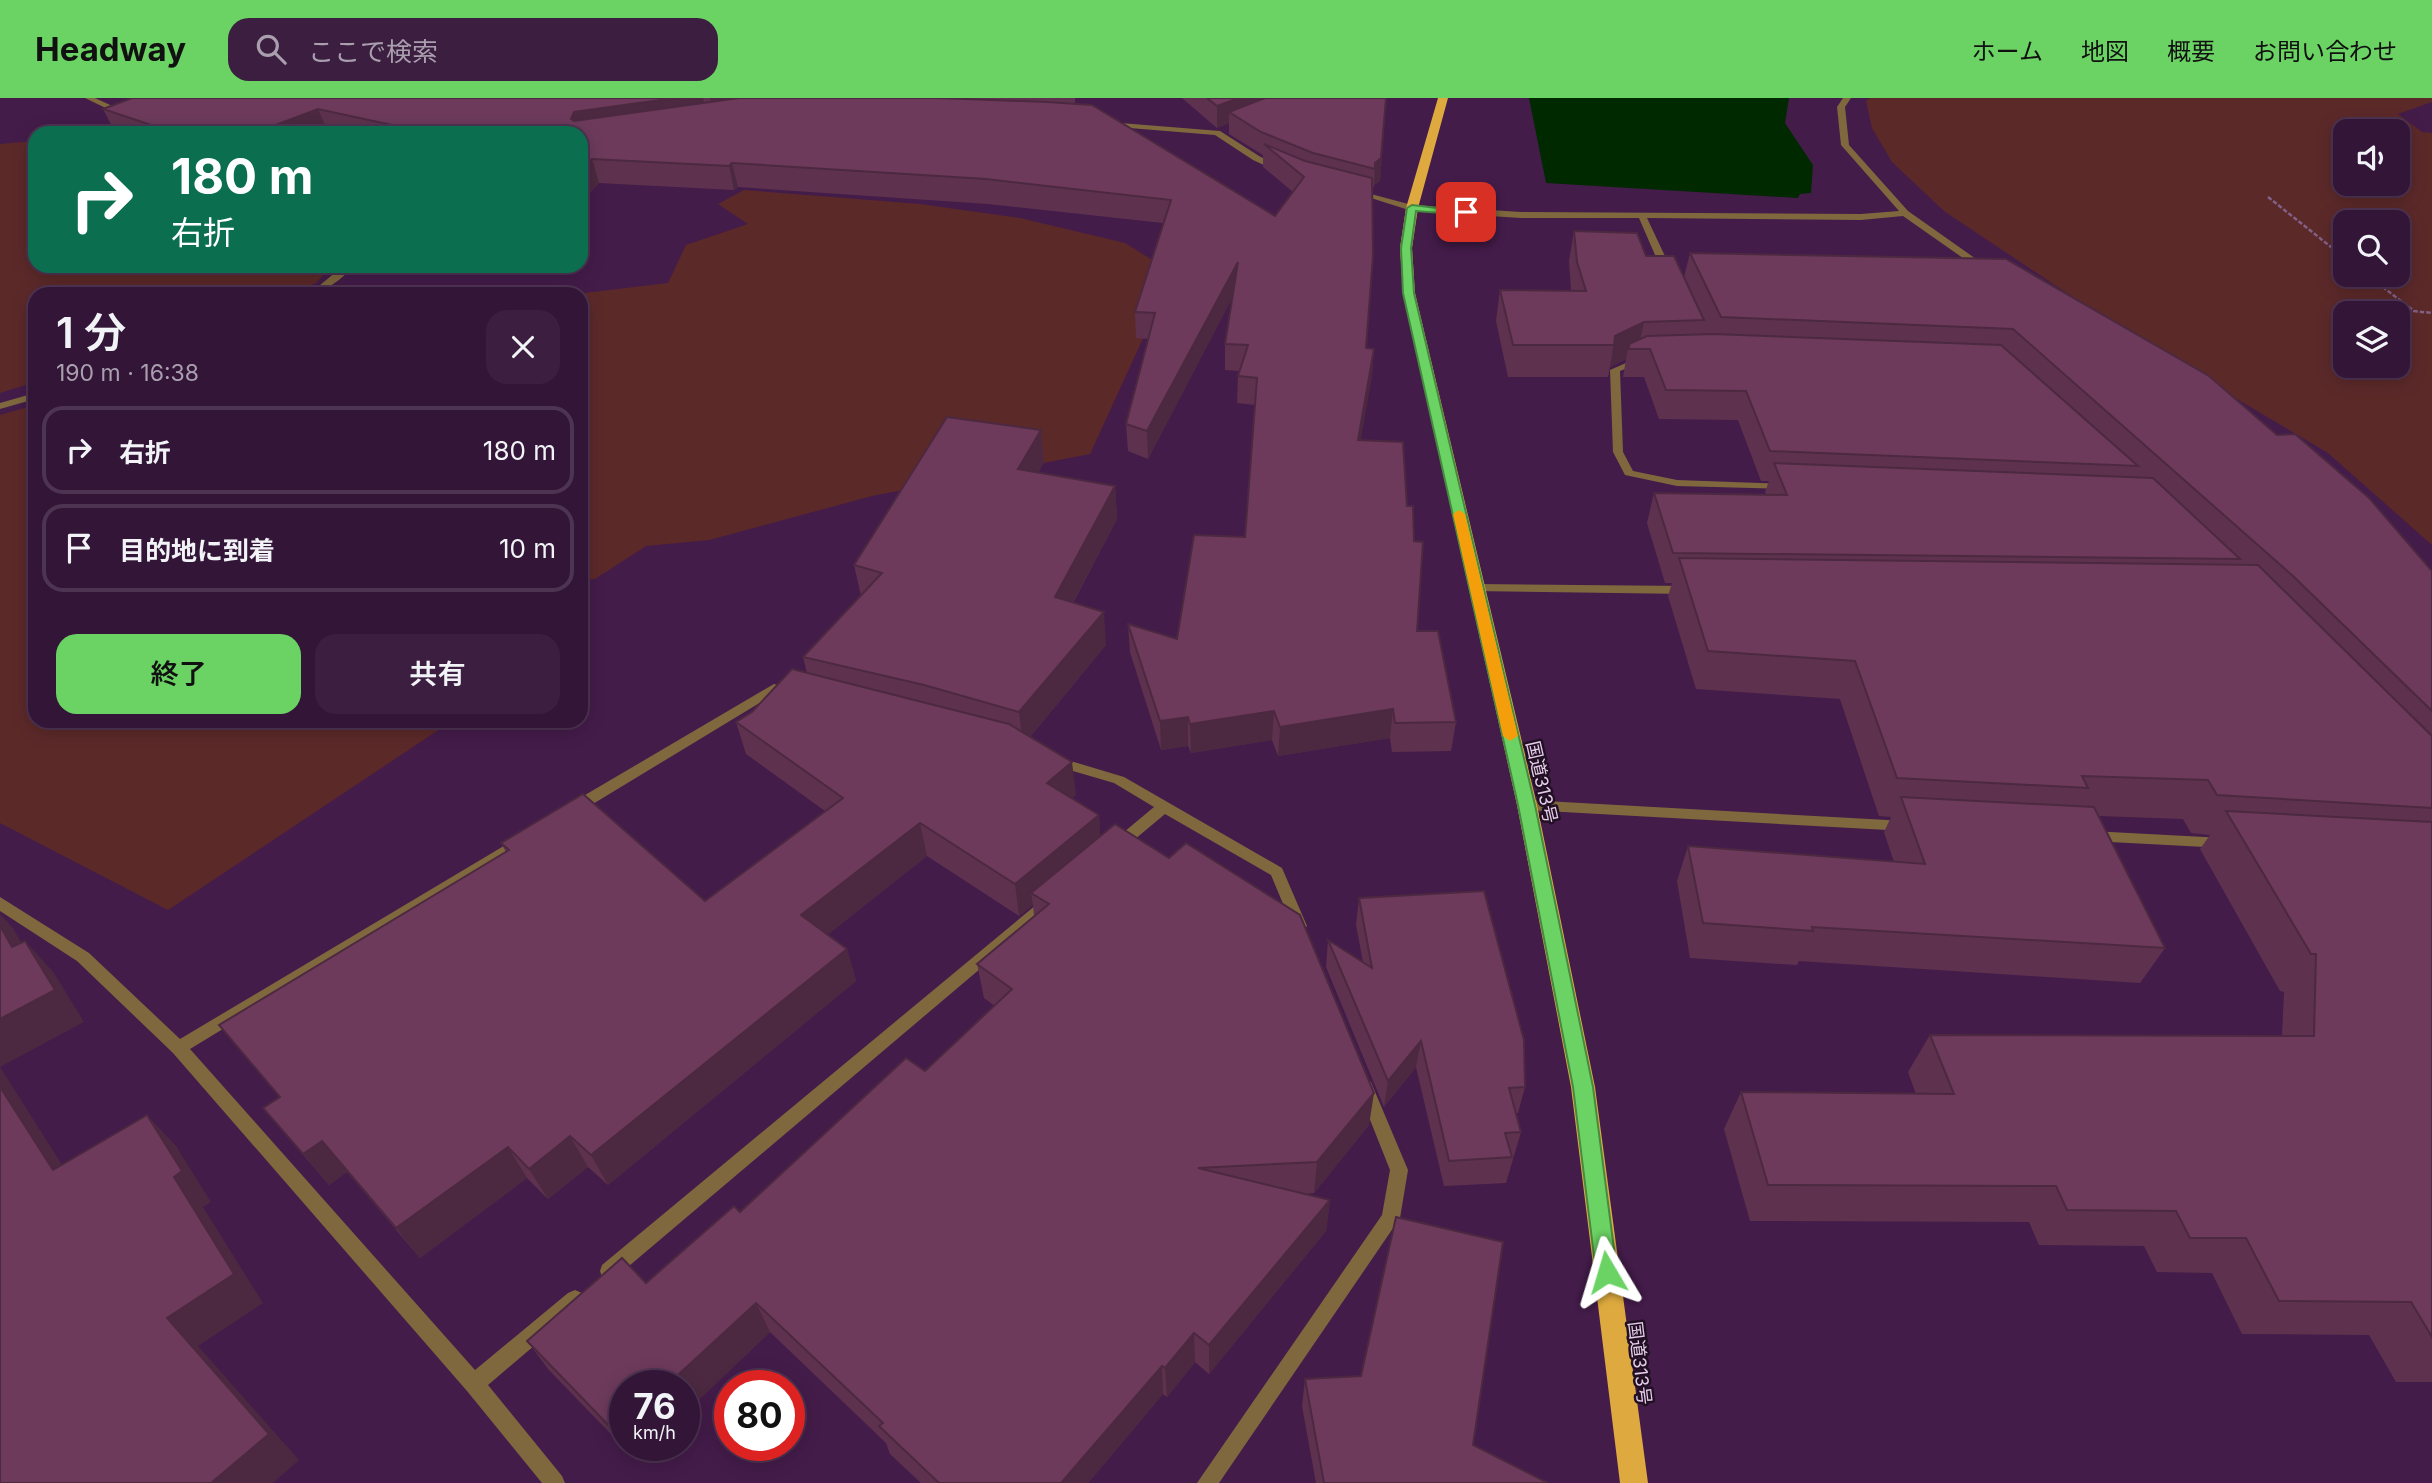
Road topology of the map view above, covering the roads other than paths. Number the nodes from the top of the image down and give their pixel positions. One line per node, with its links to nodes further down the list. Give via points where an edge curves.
1 (89, 98): 4 (street)
2 (1443, 98): 10 (highway, 国道313号)
3 (1847, 98): 11 (street, via 1841,107 1845,145)
4 (117, 110)
5 (1091, 123): 7 (street)
6 (1230, 127): 7 (street)
7 (1217, 133): 8 (street)
8 (1287, 171)
9 (1345, 189): 10 (street)
10 (1412, 208): 12 (street); 21 (highway, 国道313号, via 1406,248 1409,293)
11 (1905, 214): 12 (street); 14 (street)
12 (1643, 218): 15 (street)
13 (340, 273): 16 (street)
14 (1992, 275)
15 (1671, 281)
16 (323, 287)
17 (1651, 359): 20 (street, via 1637,359 1615,370 1618,452 1629,473 1677,483)
18 (28, 398): 19 (street)
19 (0, 406)
20 (1800, 488)
21 (1476, 588): 22 (street); 25 (highway, 国道313号)
22 (1698, 590)
23 (813, 697): 27 (street, via 774,688)
24 (1043, 758): 26 (street, via 1119,779)
25 (1527, 805): 28 (street); 41 (highway, 国道313号, via 1583,1087)
26 (1164, 807): 32 (street); 35 (street, via 1277,873)
27 (560, 817)
28 (1917, 826)
29 (536, 832): 36 (street)
30 (2070, 835): 31 (street)
31 (2237, 844)
32 (1100, 860)
33 (1058, 895): 38 (street)
34 (0, 902): 36 (street, via 83,957)
35 (1307, 947)
36 (179, 1048): 38 (street)
37 (1358, 1071): 40 (street, via 1399,1171 1391,1218)
38 (474, 1384): 39 (street)
39 (555, 1483)
40 (1207, 1483)
41 (1634, 1483)

